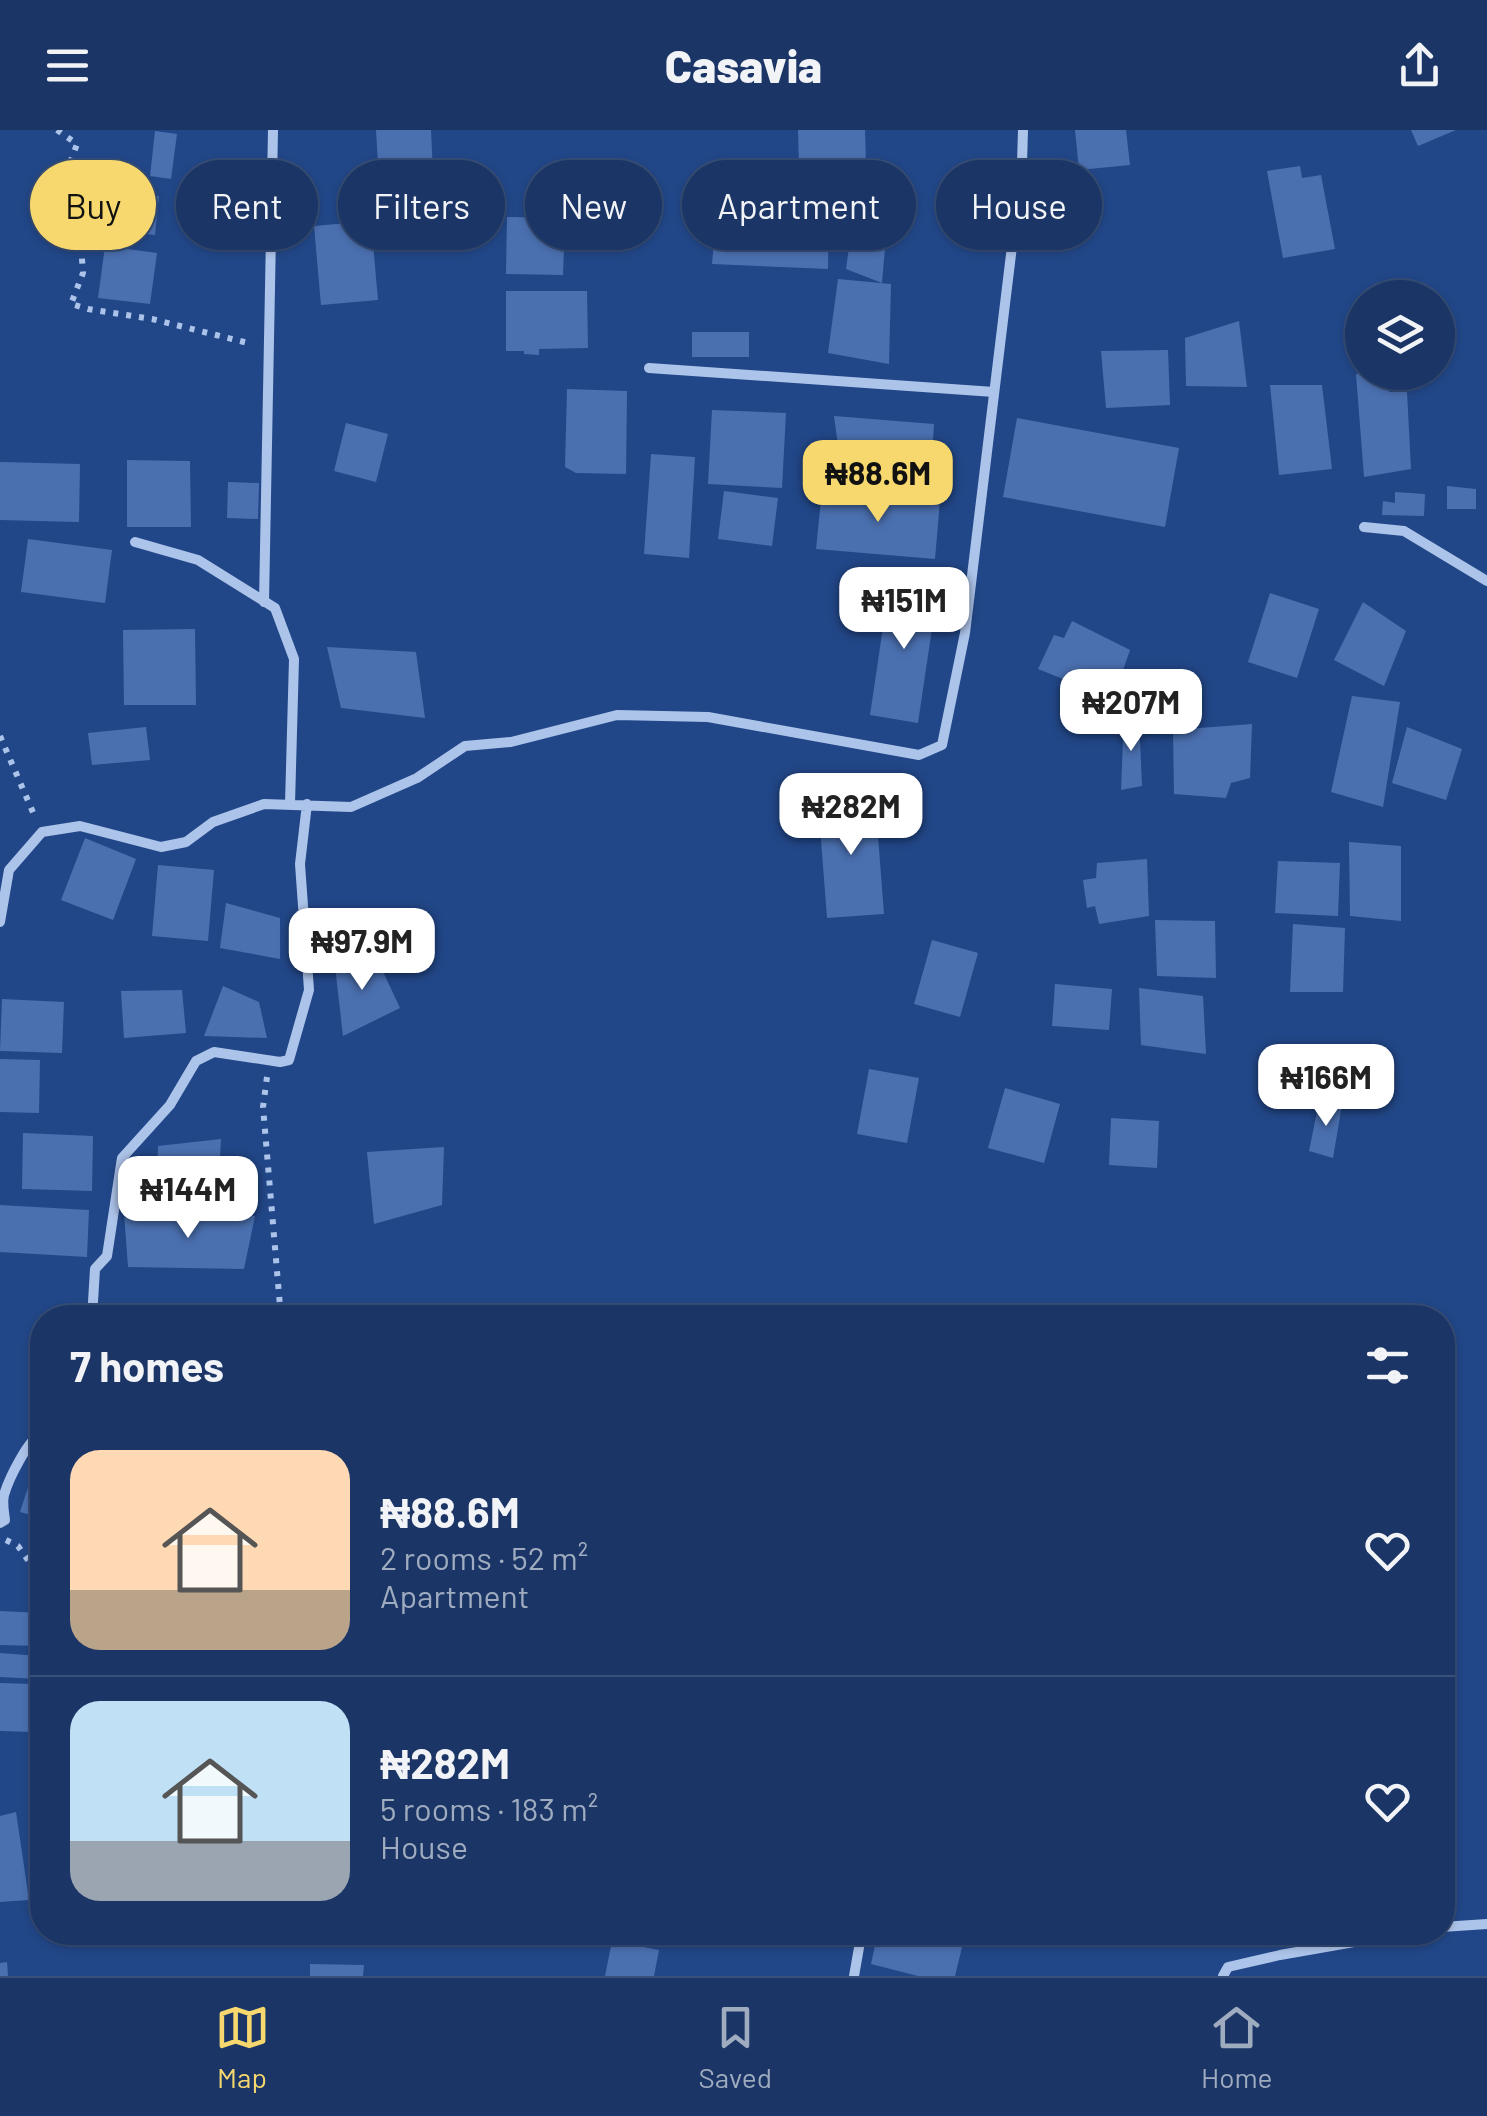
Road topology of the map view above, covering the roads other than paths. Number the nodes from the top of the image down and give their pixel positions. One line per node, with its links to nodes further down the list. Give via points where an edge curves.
1 (273, 130): 8 (street)
2 (1023, 130): 4 (street)
3 (649, 368): 4 (street)
4 (994, 392): 10 (street, via 964,633 942,745 918,754 708,716 617,715 511,742 465,746 417,778 351,807)
5 (1364, 527): 7 (street, via 1404,531)
6 (135, 542): 8 (street, via 198,560)
7 (1487, 581)
8 (264, 602): 9 (street, via 275,608 294,659)
9 (290, 804): 10 (street); 11 (street, via 264,804 214,822 186,842 161,847 80,826 42,832 10,870)
10 (307, 804): 12 (street, via 300,864 310,990 289,1060 214,1052 196,1061 170,1105 122,1158)
11 (0, 922)
12 (93, 1305)
13 (30, 1443): 14 (street, via 3,1499)
14 (0, 1523)
15 (1487, 1924): 16 (street)
16 (1455, 1926)
17 (859, 1945): 19 (street)
18 (1337, 1945): 20 (street, via 1228,1967)
19 (854, 1976)
20 (1223, 1976)

